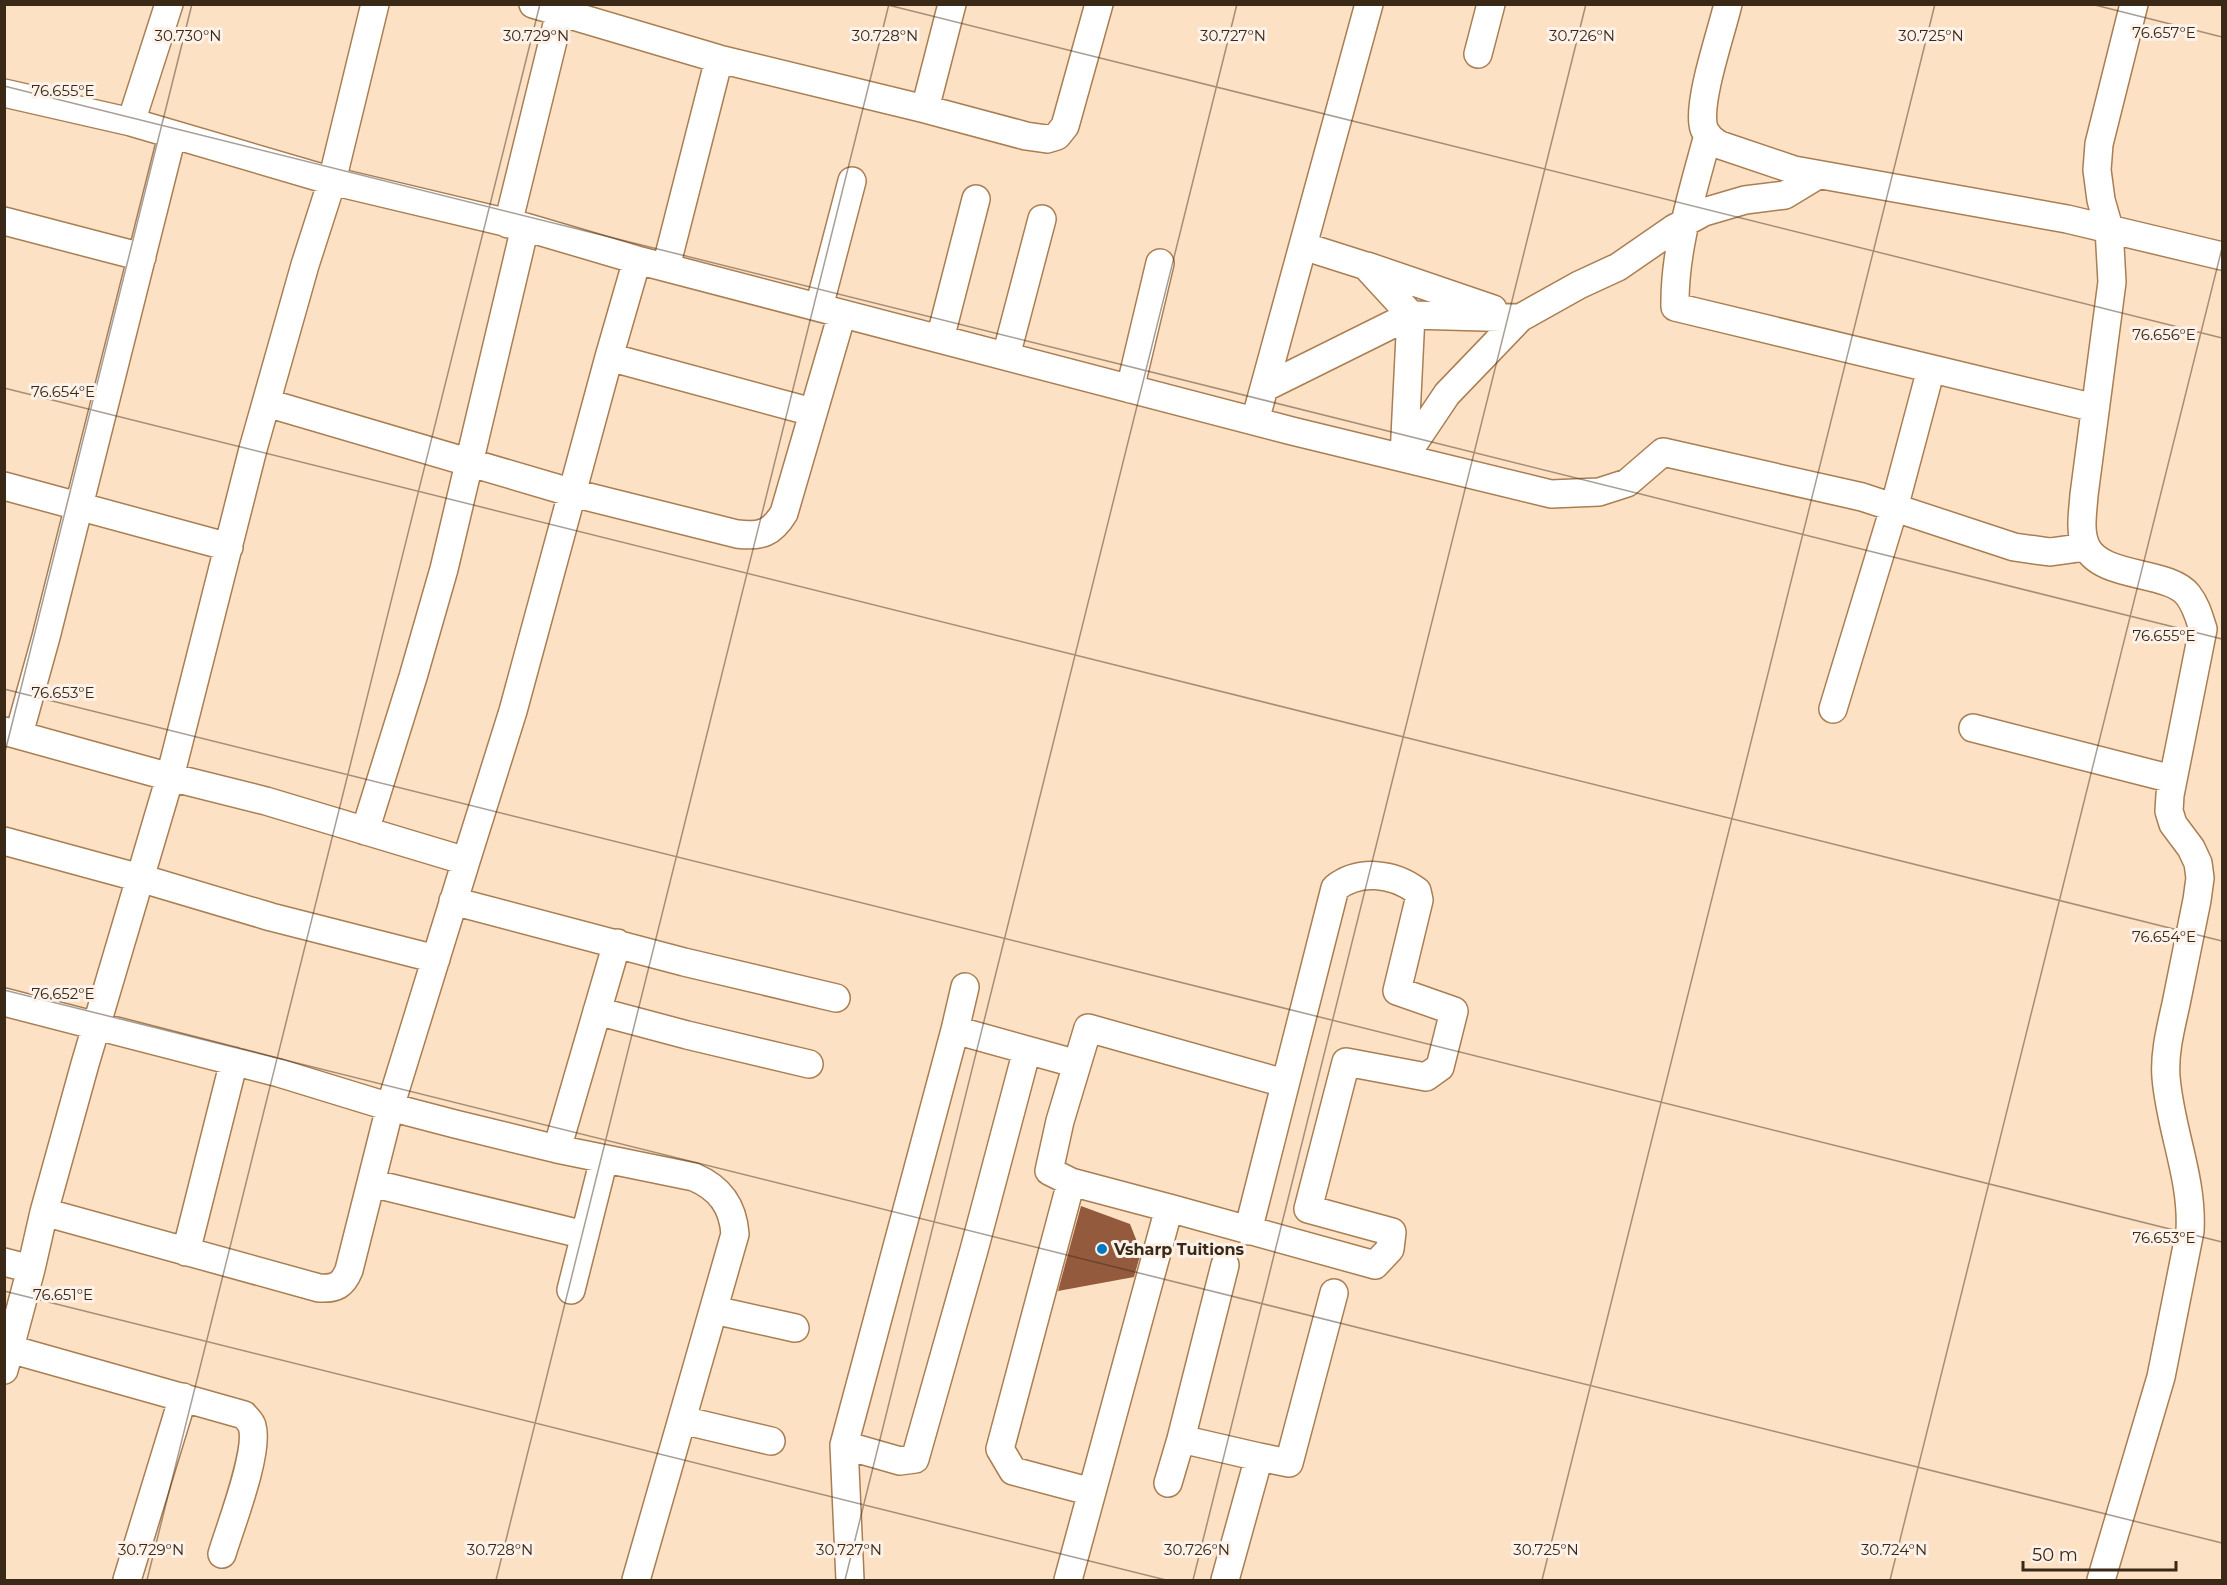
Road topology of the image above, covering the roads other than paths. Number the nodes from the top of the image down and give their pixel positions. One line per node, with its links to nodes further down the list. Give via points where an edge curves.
1 (169, 4): 15 (street)
2 (375, 4): 19 (street)
3 (533, 4): 10 (street)
4 (951, 4): 14 (street)
5 (1099, 4): 14 (street, via 1071,109 1057,136 1026,136)
6 (1369, 4): 27 (street)
7 (1491, 4): 11 (street)
8 (1728, 4): 16 (street, via 1703,113)
9 (2134, 4): 26 (street, via 2099,144 2097,170)
10 (561, 8): 12 (street); 25 (street)
11 (1478, 54)
12 (719, 59): 14 (street); 33 (street)
13 (4, 93): 15 (street)
14 (925, 109)
15 (131, 122): 17 (street)
16 (1708, 135): 18 (street, via 1712,141 1740,153); 24 (street)
17 (172, 136): 19 (street); 29 (street)
18 (1818, 175): 24 (street, via 1785,195 1745,200); 26 (street)
19 (332, 181): 25 (street); 43 (street)
20 (852, 181): 34 (street)
21 (976, 199): 37 (street)
22 (1042, 219): 38 (street)
23 (4, 221): 29 (street)
24 (1685, 222): 36 (street, via 1618,267); 40 (street, via 1675,307)
25 (516, 226): 30 (street); 48 (street)
26 (2109, 228): 28 (street); 44 (street, via 2112,282)
27 (1303, 246): 32 (street); 41 (street)
28 (2223, 256)
29 (142, 257): 51 (street)
30 (637, 260): 33 (street); 39 (street)
31 (1160, 263): 42 (street)
32 (1366, 266): 35 (street); 36 (street)
33 (666, 267): 34 (street)
34 (830, 310): 37 (street); 45 (street)
35 (1411, 315): 36 (street); 41 (street); 47 (street)
36 (1520, 318): 47 (street, via 1446,394)
37 (940, 339): 38 (street)
38 (1006, 356): 42 (street)
39 (609, 357): 45 (street); 50 (street)
40 (1931, 369): 44 (street); 52 (street)
41 (1264, 388): 46 (street)
42 (1130, 389): 46 (street)
43 (267, 403): 48 (street); 53 (street)
44 (2096, 408): 54 (street, via 2084,495 2082,530)
45 (812, 412): 50 (street, via 784,513 777,525 766,532 753,536 738,534)
46 (1255, 421): 47 (street)
47 (1404, 459): 52 (street, via 1551,494 1599,492 1627,483 1663,452 1862,497)
48 (471, 461): 50 (street); 60 (street, via 413,677)
49 (4, 486): 51 (street)
50 (573, 493): 62 (street, via 513,711)
51 (78, 507): 53 (street); 57 (street)
52 (1893, 508): 54 (street, via 2014,546 2050,552); 55 (street)
53 (229, 547): 58 (street)
54 (2086, 547): 59 (street, via 2098,561 2169,583 2187,593 2197,610 2203,629)
55 (1833, 709)
56 (1973, 728): 59 (street)
57 (12, 732): 58 (street)
58 (170, 777): 60 (street); 65 (street)
59 (2172, 779): 63 (street, via 2169,811)
60 (365, 831): 62 (street)
61 (4, 842): 65 (street)
62 (466, 861): 66 (street)
63 (2198, 862): 64 (street); 112 (street, via 2197,900 2165,1074 2190,1191 2190,1231 2161,1377)
64 (2223, 874)
65 (140, 878): 68 (street, via 271,917); 73 (street)
66 (453, 901): 67 (street); 68 (street)
67 (617, 943): 70 (street); 72 (street)
68 (436, 959): 80 (street)
69 (965, 987): 74 (street)
70 (836, 998)
71 (4, 1002): 73 (street)
72 (597, 1011): 78 (street); 81 (street)
73 (96, 1027): 77 (street); 86 (street)
74 (955, 1030): 75 (street); 102 (street)
75 (1027, 1050): 76 (street); 102 (street, via 915,1459 900,1461)
76 (1063, 1060)
77 (234, 1061): 80 (street); 89 (street)
78 (809, 1064)
79 (1284, 1083): 83 (street, via 1088,1028 1049,1171); 87 (street); 87 (street, via 1335,888 1354,876 1367,874 1409,885 1417,891 1419,900 1397,991 1454,1011 1440,1067 1426,1077 1346,1062 1308,1209 1392,1232 1390,1249 1375,1265)
80 (390, 1107): 81 (street); 84 (street)
81 (557, 1149): 82 (street)
82 (604, 1159): 88 (street); 95 (street, via 694,1177 709,1183 729,1206 735,1234)
83 (1071, 1182): 85 (street); 105 (street, via 1000,1449 1013,1471)
84 (371, 1183): 88 (street); 89 (street, via 346,1279 331,1289)
85 (1170, 1208): 87 (street); 105 (street)
86 (44, 1212): 89 (street); 92 (street)
87 (1248, 1231)
88 (585, 1235): 93 (street)
89 (186, 1252)
90 (4, 1262): 92 (street)
91 (1225, 1265): 100 (street)
92 (31, 1269): 97 (street)
93 (571, 1290)
94 (1334, 1293): 103 (street, via 1289,1463)
95 (714, 1310): 96 (street); 99 (street)
96 (795, 1328)
97 (7, 1359): 98 (street)
98 (183, 1397): 106 (street, via 244,1415 252,1424 252,1454); 107 (street)
99 (682, 1420): 101 (street); 108 (street)
100 (1181, 1439): 103 (street); 104 (street)
101 (771, 1441)
102 (844, 1445): 109 (street)
103 (1259, 1457): 111 (street)
104 (1168, 1484)
105 (1092, 1492): 110 (street)
106 (222, 1554)
107 (127, 1581)
108 (636, 1581)
109 (850, 1581)
110 (1068, 1581)
111 (1225, 1581)
112 (2101, 1581)

